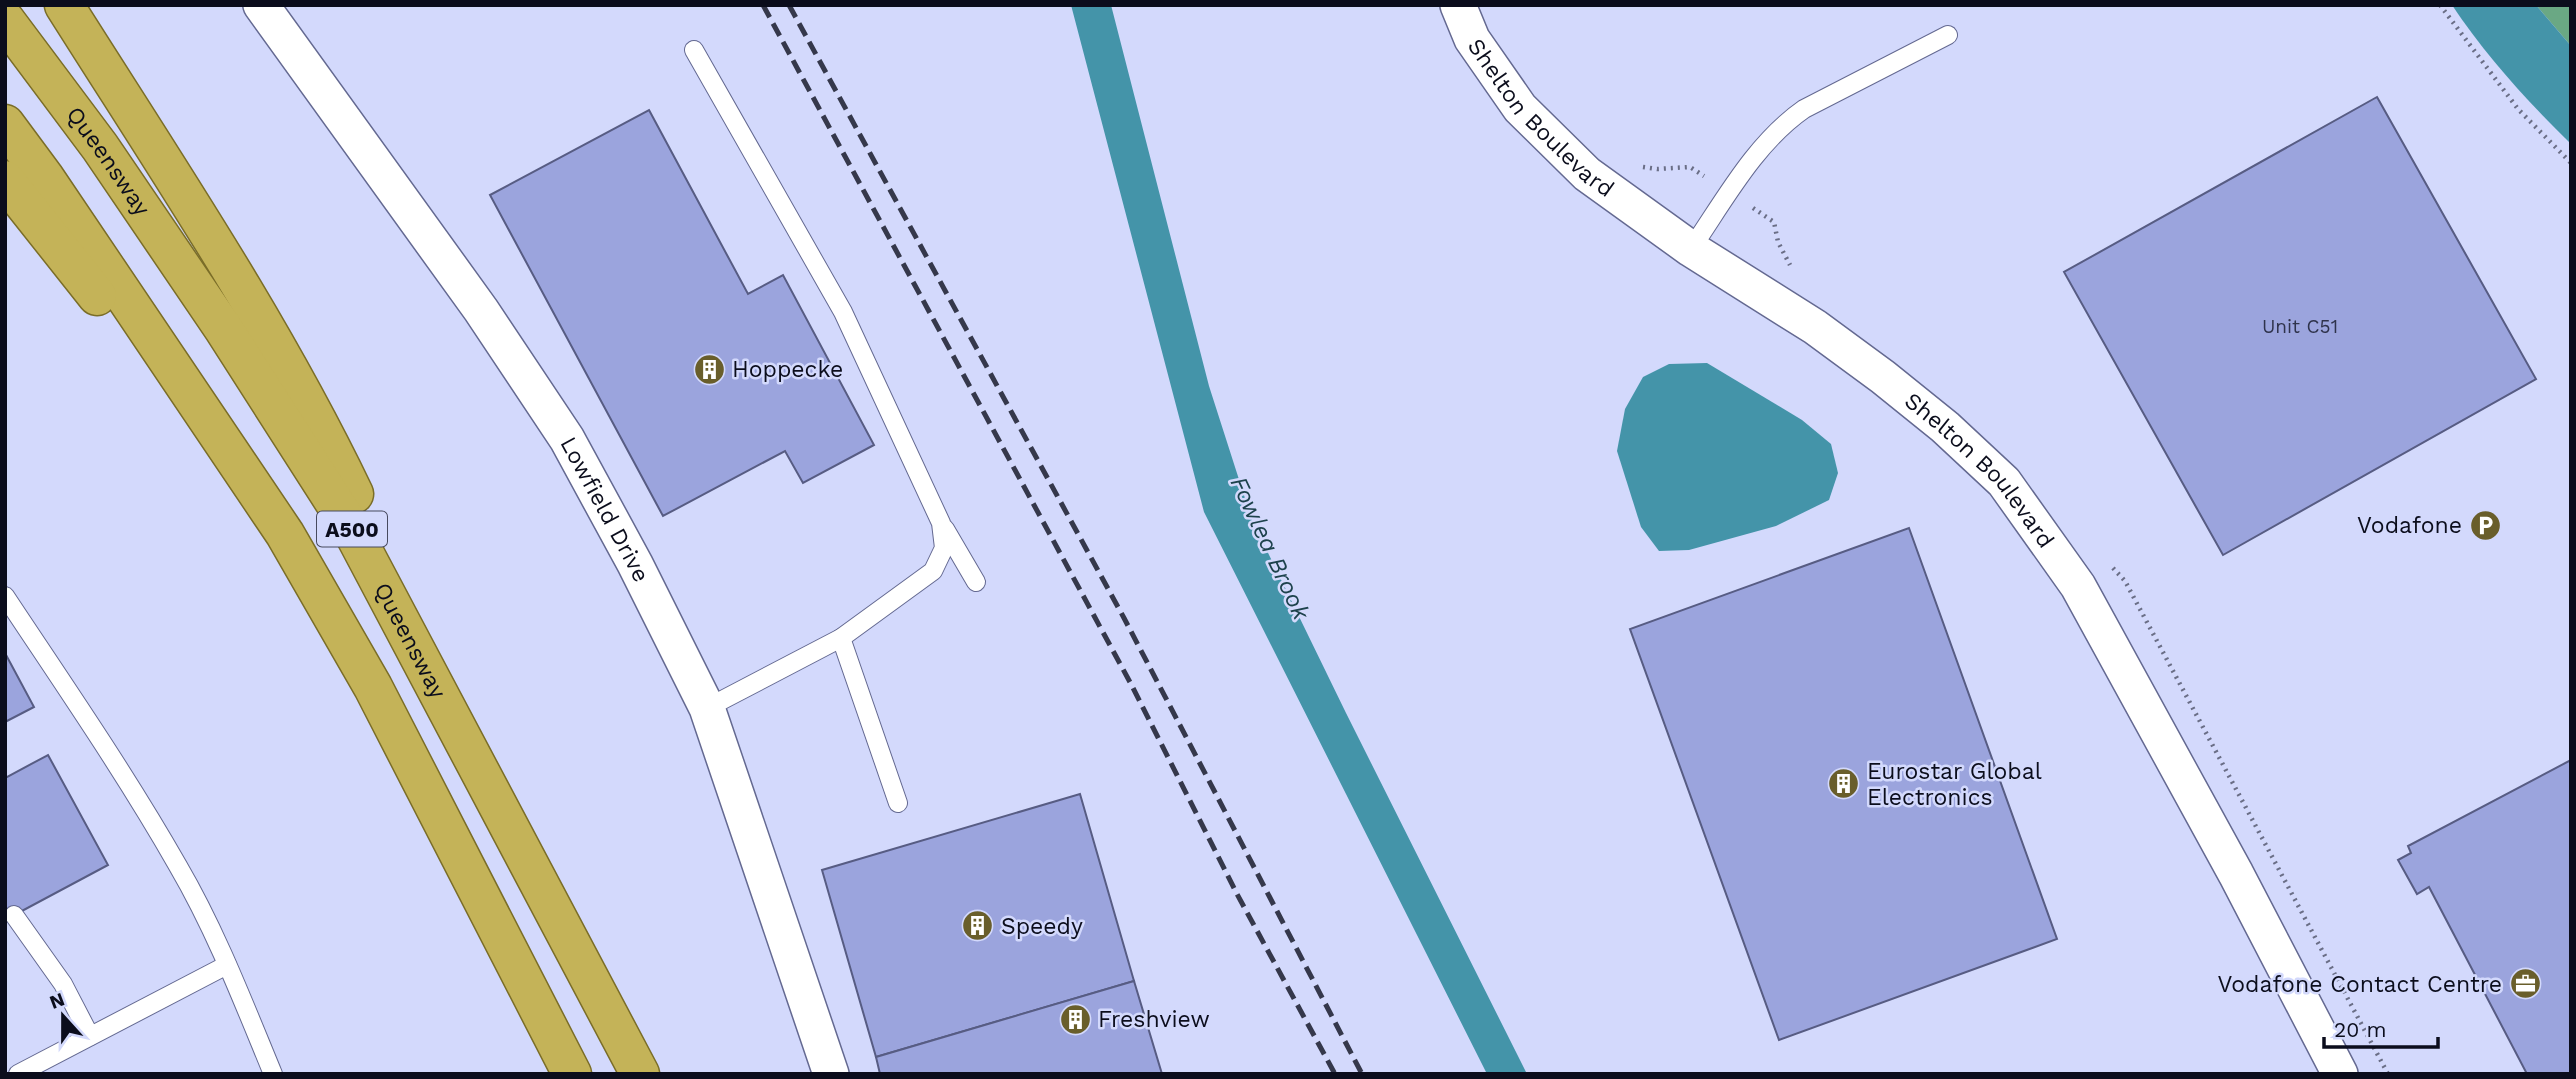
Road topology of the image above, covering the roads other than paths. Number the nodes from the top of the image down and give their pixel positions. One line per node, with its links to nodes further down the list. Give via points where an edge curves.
1 (64, 5): 17 (highway, via 252,306 327,438)
2 (261, 5): 15 (street, Lowfield Drive, via 481,310 567,439)
3 (1458, 5): 9 (street, Shelton Boulevard, via 1472,39 1520,108 1587,174)
4 (5, 20): 17 (highway, Queensway / A500, via 100,147 351,528)
5 (1948, 35): 9 (lane, via 1786,122 1760,150)
6 (694, 50): 10 (lane, via 843,312)
7 (5, 124): 11 (highway, A500)
8 (5, 180): 11 (highway)
9 (1691, 249): 26 (street, Shelton Boulevard, via 1874,370 2004,482 2078,586)
10 (942, 523): 12 (lane); 14 (lane, via 944,548 933,572)
11 (285, 534): 23 (highway, A500, via 373,687)
12 (976, 582)
13 (5, 596): 19 (lane, via 179,868)
14 (841, 638): 15 (lane); 16 (lane)
15 (707, 708): 25 (street, Lowfield Drive)
16 (898, 803)
17 (524, 853): 24 (highway, Queensway / A500)
18 (14, 915): 20 (lane, via 63,984)
19 (227, 965): 20 (lane); 22 (lane)
20 (90, 1036): 21 (lane)
21 (18, 1074)
22 (273, 1074)
23 (572, 1074)
24 (640, 1074)
25 (831, 1074)
26 (2340, 1074)

